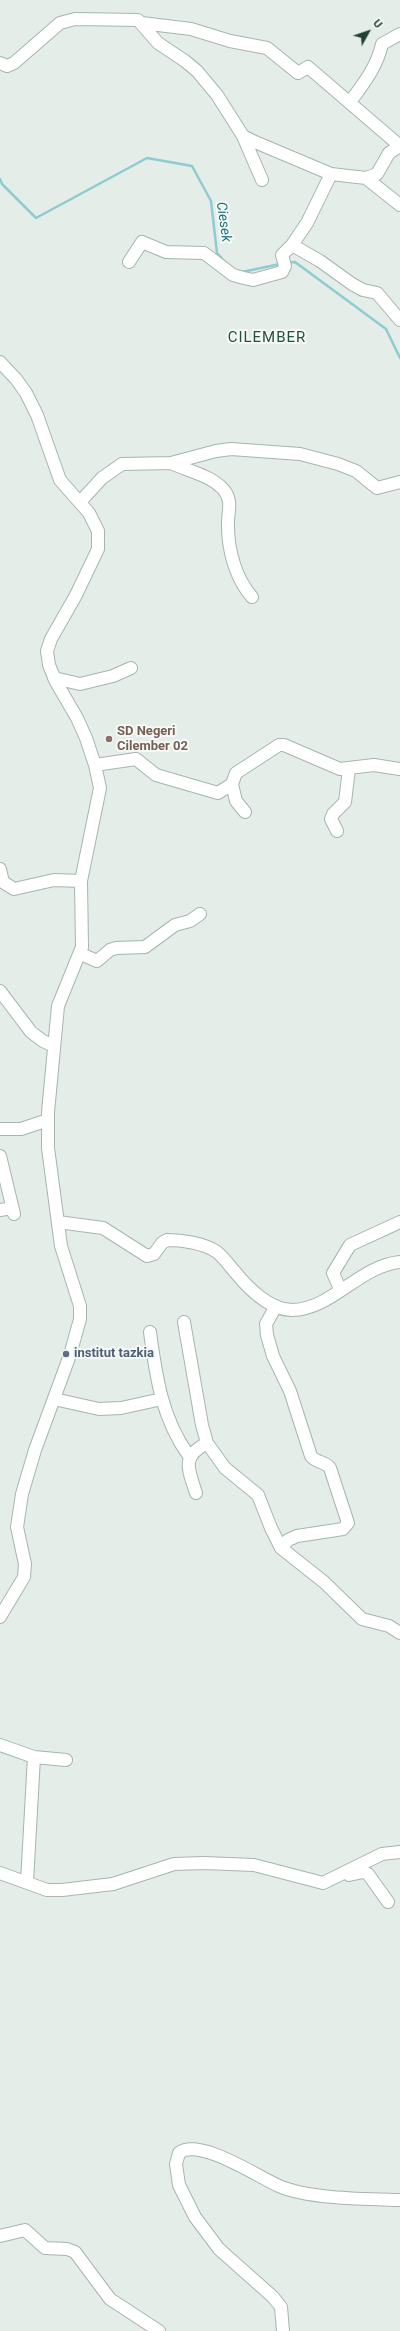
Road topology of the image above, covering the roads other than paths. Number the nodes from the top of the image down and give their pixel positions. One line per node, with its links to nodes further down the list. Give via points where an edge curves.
1 (142, 22): 3 (street, via 118,18 69,20 56,25 14,63 7,66); 4 (street, via 191,28 230,41 267,48 298,73 308,66); 5 (street, via 158,43 191,65 207,82)
2 (400, 34): 4 (street, via 382,44 379,57 366,81)
3 (0, 63)
4 (350, 102): 6 (street)
5 (243, 136): 7 (street); 9 (street)
6 (400, 146): 8 (street, via 389,153 377,174)
7 (331, 174): 8 (street); 11 (street, via 307,223)
8 (366, 178): 10 (street)
9 (262, 180)
10 (400, 205)
11 (292, 245): 12 (street, via 285,251 279,273 253,280 229,272 204,253 166,252 142,242); 13 (street, via 352,284 377,293)
12 (129, 262)
13 (400, 320)
14 (0, 362): 17 (street, via 26,393 37,415 59,478)
15 (171, 463): 16 (street, via 224,450 278,452 300,454 348,468 377,488); 17 (street, via 122,464 102,478); 18 (street, via 212,480 226,492 230,504 229,537 236,571)
16 (400, 482)
17 (80, 502): 20 (street, via 97,526 98,546 76,595 49,644 48,659)
18 (252, 597)
19 (131, 668): 20 (street, via 113,676 80,684)
20 (54, 678): 21 (street, via 77,718)
21 (95, 765): 24 (street, via 133,758 141,761 156,775 213,792 221,793); 28 (street, via 100,793)
22 (349, 769): 23 (street, via 374,765); 24 (street, via 323,763 279,745 236,773); 26 (street, via 344,802 331,819)
23 (400, 769)
24 (232, 784): 25 (street, via 236,801)
25 (245, 812)
26 (337, 831)
27 (0, 869): 28 (street, via 3,882 14,889 54,880)
28 (81, 881): 30 (street)
29 (200, 914): 30 (street, via 190,921 176,925 145,947 116,948 97,961)
30 (81, 954): 32 (street, via 59,1001)
31 (0, 991): 32 (street, via 30,1032)
32 (54, 1046): 33 (street)
33 (48, 1120): 34 (street, via 21,1129); 37 (street, via 48,1148)
34 (0, 1129)
35 (0, 1156): 36 (street, via 13,1211)
36 (0, 1210)
37 (58, 1222): 41 (street, via 103,1228 147,1256 154,1254 167,1240 206,1246 222,1256 247,1286); 44 (street, via 65,1264 81,1312 70,1355)
38 (400, 1222): 40 (street, via 350,1245 333,1273)
39 (400, 1262): 40 (street, via 368,1271)
40 (340, 1289): 41 (street, via 306,1308 291,1310)
41 (276, 1306): 49 (street, via 268,1319 266,1330 273,1356 290,1391 308,1450 314,1460 327,1464 330,1468 348,1524 343,1529 292,1538)
42 (184, 1322): 46 (street)
43 (150, 1332): 45 (street)
44 (54, 1399): 45 (street, via 100,1409 121,1408); 50 (street, via 35,1450 20,1507 18,1532 25,1564 24,1577)
45 (162, 1399): 47 (street, via 173,1430)
46 (207, 1442): 47 (street); 49 (street, via 225,1468 258,1495)
47 (190, 1456): 48 (street, via 188,1467)
48 (196, 1493)
49 (281, 1548): 51 (street, via 324,1582 362,1619 389,1626)
50 (0, 1617)
51 (400, 1633)
52 (0, 1744): 53 (street)
53 (34, 1757): 54 (street); 58 (street)
54 (66, 1760)
55 (400, 1852): 57 (street, via 382,1854)
56 (0, 1873): 58 (street)
57 (344, 1874): 58 (street, via 323,1884 254,1865 184,1862 113,1884 88,1888 47,1890); 59 (street, via 368,1874)
58 (27, 1882)
59 (388, 1902)
60 (400, 2200): 63 (street, via 346,2198 298,2191 281,2187 208,2152 189,2149 179,2153 176,2164 180,2184 195,2217 219,2249 281,2306)
61 (0, 2236): 62 (street, via 25,2230 45,2248 75,2252 110,2300)
62 (159, 2331)
63 (283, 2331)

